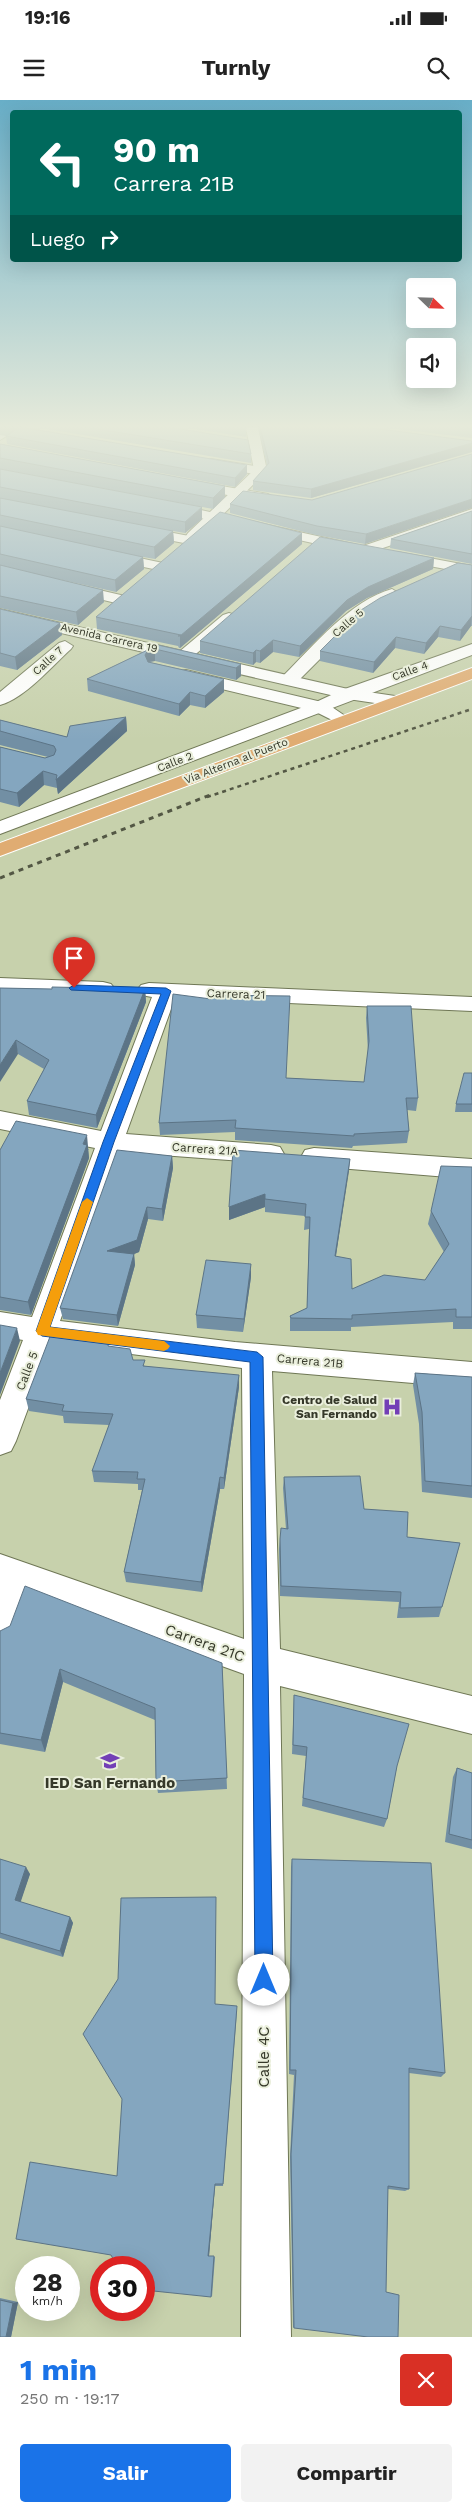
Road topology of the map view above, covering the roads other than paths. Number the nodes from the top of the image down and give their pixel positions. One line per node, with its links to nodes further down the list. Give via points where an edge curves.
1 (145, 531): 5 (street)
2 (199, 531): 5 (street)
3 (278, 531): 6 (street)
4 (419, 531): 7 (street)
5 (189, 540): 11 (street)
6 (316, 541): 7 (street); 9 (street)
7 (366, 550): 12 (street)
8 (93, 552): 11 (street)
9 (302, 554)
10 (472, 561): 12 (street)
11 (158, 566): 15 (street)
12 (454, 567): 13 (street); 16 (street)
13 (472, 570)
14 (0, 571): 19 (street, via 124,595)
15 (143, 579)
16 (427, 579)
17 (409, 587): 30 (street, Calle 5, via 373,602 353,616)
18 (244, 605): 27 (street)
19 (107, 610)
20 (0, 614): 23 (street, Avenida Carrera 19)
21 (94, 621): 23 (street, Calle 7)
22 (0, 630): 24 (street, Avenida Carrera 19)
23 (81, 632): 24 (street, Calle 7); 27 (street, Avenida Carrera 19)
24 (65, 646): 26 (street, Avenida Carrera 19); 32 (street, Calle 7)
25 (472, 649): 33 (street, Calle 4)
26 (84, 651)
27 (185, 655): 30 (street, Avenida Carrera 19)
28 (168, 671): 36 (street)
29 (472, 674): 35 (main road, Vía Alterna al Puerto)
30 (290, 680): 33 (street, Avenida Carrera 19)
31 (0, 682): 32 (street)
32 (19, 687): 34 (street, Calle 7)
33 (348, 694): 35 (street, Avenida Carrera 19); 36 (street, Calle 2)
34 (0, 700)
35 (395, 701): 37 (main road, Vía Alterna al Puerto)
36 (320, 707): 37 (street); 38 (street, Calle 2)
37 (342, 720): 39 (main road, Vía Alterna al Puerto)
38 (0, 828)
39 (0, 850)
40 (0, 985): 41 (street, Carrera 21)
41 (166, 991): 42 (street, Carrera 21); 44 (street, Calle 5)
42 (472, 1004)
43 (0, 1120): 44 (street, Carrera 21A)
44 (108, 1142): 45 (street, Carrera 21A); 47 (street, Calle 5)
45 (472, 1169)
46 (0, 1324): 47 (street, Carrera 21B)
47 (42, 1331): 48 (street, Carrera 21B); 50 (street, Calle 5)
48 (257, 1357): 49 (street, Carrera 21B); 53 (street, Calle 4C)
49 (472, 1374)
50 (0, 1441)
51 (8, 1573): 52 (street); 53 (street, Carrera 21C)
52 (0, 1627)
53 (262, 1663): 54 (street, Carrera 21C); 55 (street, Calle 4C)
54 (472, 1716)
55 (266, 2337)

